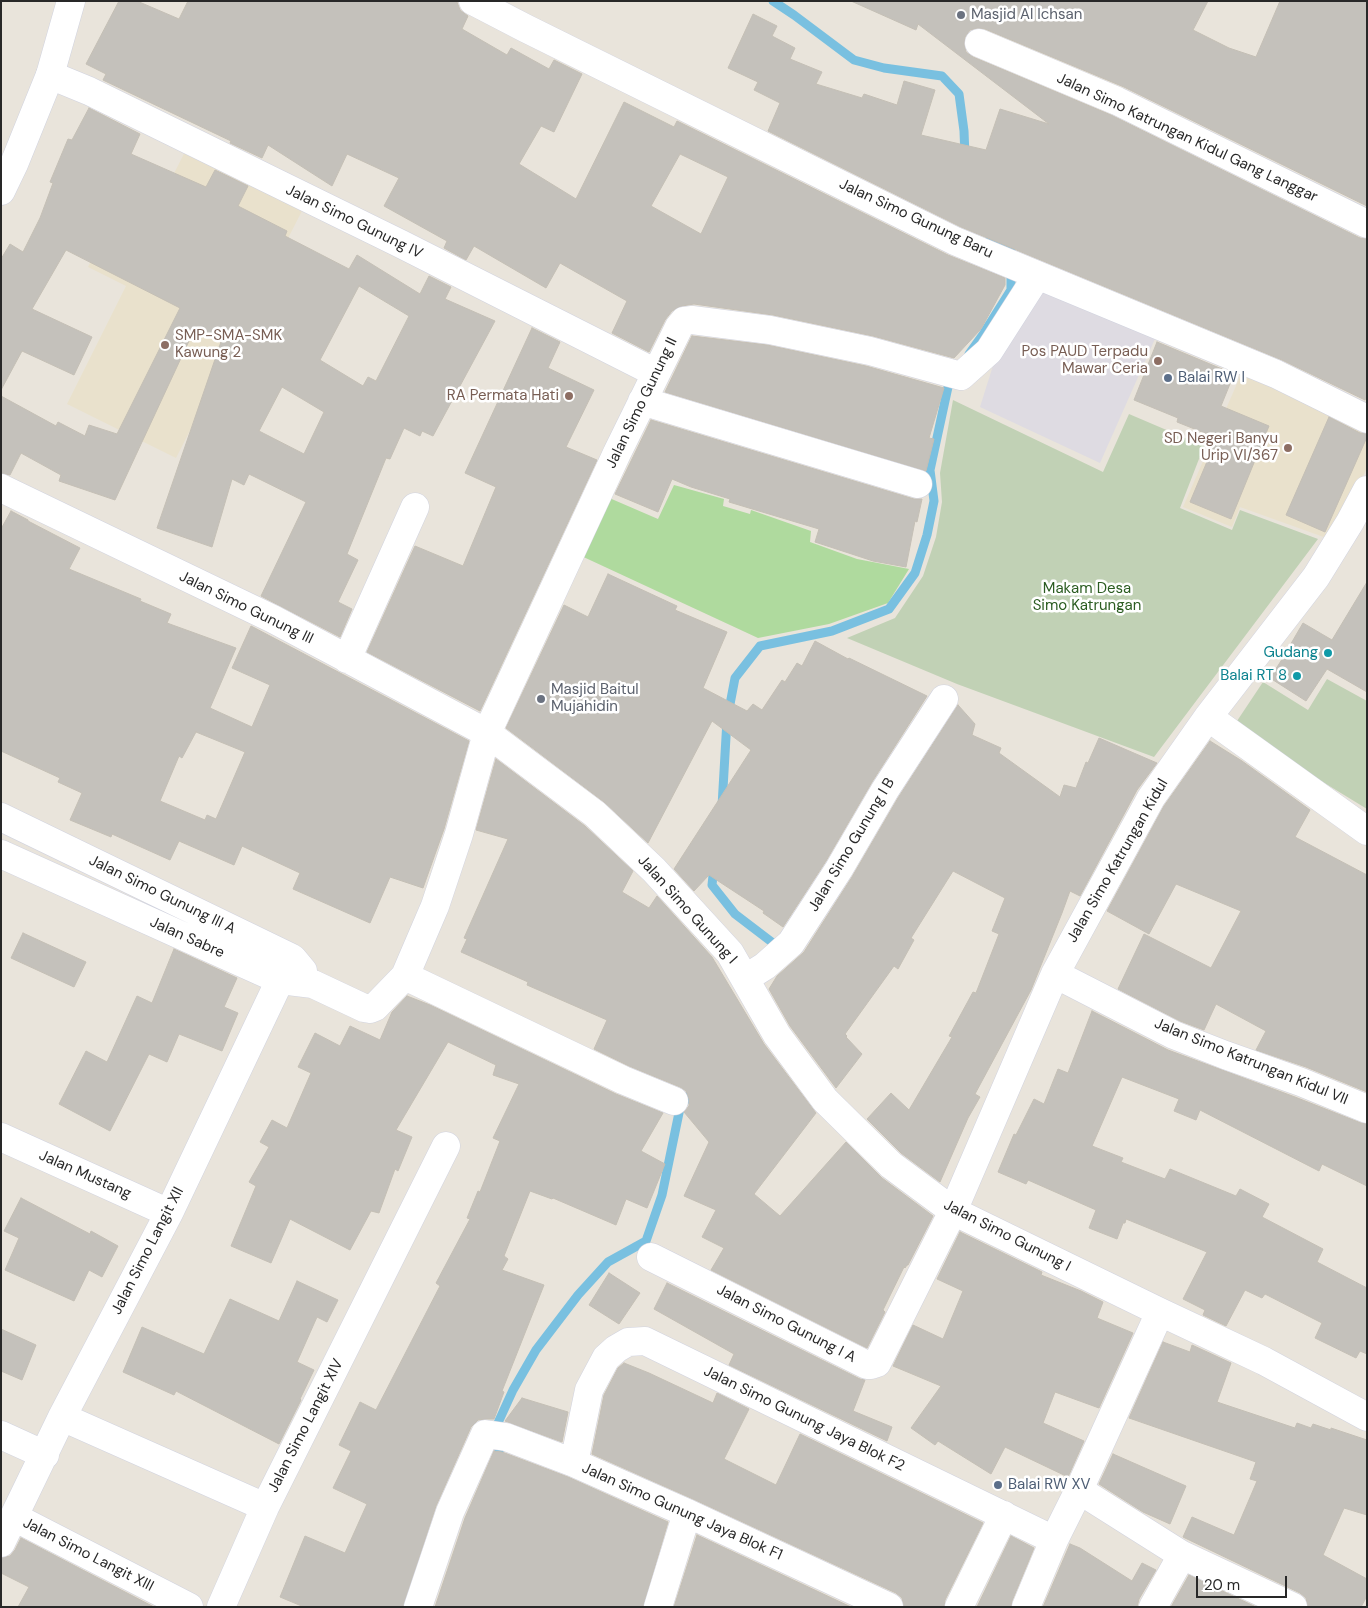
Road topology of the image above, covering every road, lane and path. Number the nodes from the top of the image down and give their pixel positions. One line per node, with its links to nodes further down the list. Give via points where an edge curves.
1 (71, 1): 4 (street)
2 (473, 1): 7 (street, Jalan Simo Gunung Baru, via 946,236)
3 (979, 43): 6 (street, Jalan Simo Katrungan Kidul Gang Langgar, via 1117,101)
4 (50, 75): 5 (street); 8 (street, Jalan Simo Gunung IV, via 89,91 401,244)
5 (1, 191)
6 (1367, 224)
7 (1020, 268): 8 (street, Jalan Simo Gunung II, via 989,351 955,374 870,351 770,330 692,320 684,321 679,327); 10 (street, Jalan Simo Gunung Baru, via 1276,374)
8 (656, 373): 9 (street, Jalan Simo Gunung II)
9 (642, 401): 11 (street); 18 (street, Jalan Simo Gunung II)
10 (1367, 418)
11 (918, 484)
12 (1, 488): 15 (street, Jalan Simo Gunung III, via 273,619)
13 (1367, 490): 17 (street, Jalan Simo Katrungan Kidul, via 1316,577)
14 (415, 507): 15 (street)
15 (347, 659): 18 (street, Jalan Simo Gunung III)
16 (944, 699): 25 (street, Jalan Simo Gunung I B, via 792,943)
17 (1208, 717): 20 (street); 23 (street, Jalan Simo Katrungan Kidul, via 1150,798)
18 (487, 733): 24 (street, Jalan Simo Gunung II, via 435,906); 25 (street, Jalan Simo Gunung I, via 602,820 654,870 730,953)
19 (1, 817): 22 (street, Jalan Simo Gunung III A)
20 (1367, 831)
21 (1, 854): 22 (street, Jalan Sabre)
22 (285, 969): 26 (street, Jalan Sabre, via 364,1008); 32 (street, Jalan Simo Langit XII)
23 (1054, 974): 28 (street, Jalan Simo Katrungan Kidul VII, via 1174,1035); 31 (street, Jalan Simo Katrungan Kidul)
24 (405, 976): 26 (street, Jalan Simo Gunung II); 27 (street)
25 (760, 977): 31 (street, Jalan Simo Gunung I, via 777,1035 825,1100 891,1166)
26 (376, 1007)
27 (674, 1101)
28 (1367, 1109)
29 (1, 1137): 32 (street, Jalan Mustang)
30 (446, 1146): 42 (street, Jalan Simo Langit XIV)
31 (953, 1211): 33 (street, Jalan Simo Gunung I A, via 877,1363 871,1366); 34 (street, Jalan Simo Gunung I)
32 (169, 1213): 36 (street, Jalan Simo Langit XII)
33 (651, 1257)
34 (1160, 1312): 37 (street, Jalan Simo Gunung I, via 1264,1361); 41 (street)
35 (606, 1358): 40 (street, Jalan Simo Gunung Jaya Blok F1, via 589,1390); 44 (street, Jalan Simo Gunung Jaya Blok F2, via 628,1342 645,1341)
36 (62, 1417): 39 (street, Jalan Simo Langit XII); 42 (street, Jalan Simo Langit XIV)
37 (1367, 1418)
38 (1, 1435): 39 (street)
39 (45, 1455): 45 (street, Jalan Simo Langit XII)
40 (574, 1463): 43 (street, Jalan Simo Gunung Jaya Blok F1); 51 (street, via 485,1434 450,1512)
41 (1079, 1490): 46 (street); 48 (street)
42 (265, 1507): 50 (street)
43 (687, 1513): 52 (street); 53 (street, Jalan Simo Gunung Jaya Blok F1)
44 (1004, 1516): 46 (street, Jalan Simo Gunung Jaya Blok F2); 54 (street)
45 (14, 1518): 47 (street, Jalan Simo Langit XII); 49 (street, Jalan Simo Langit XIII)
46 (1054, 1540): 55 (street)
47 (1, 1543)
48 (1182, 1555): 56 (street); 57 (street)
49 (189, 1607)
50 (221, 1607)
51 (418, 1607)
52 (658, 1607)
53 (890, 1607)
54 (959, 1607)
55 (1026, 1607)
56 (1153, 1607)
57 (1293, 1607)

